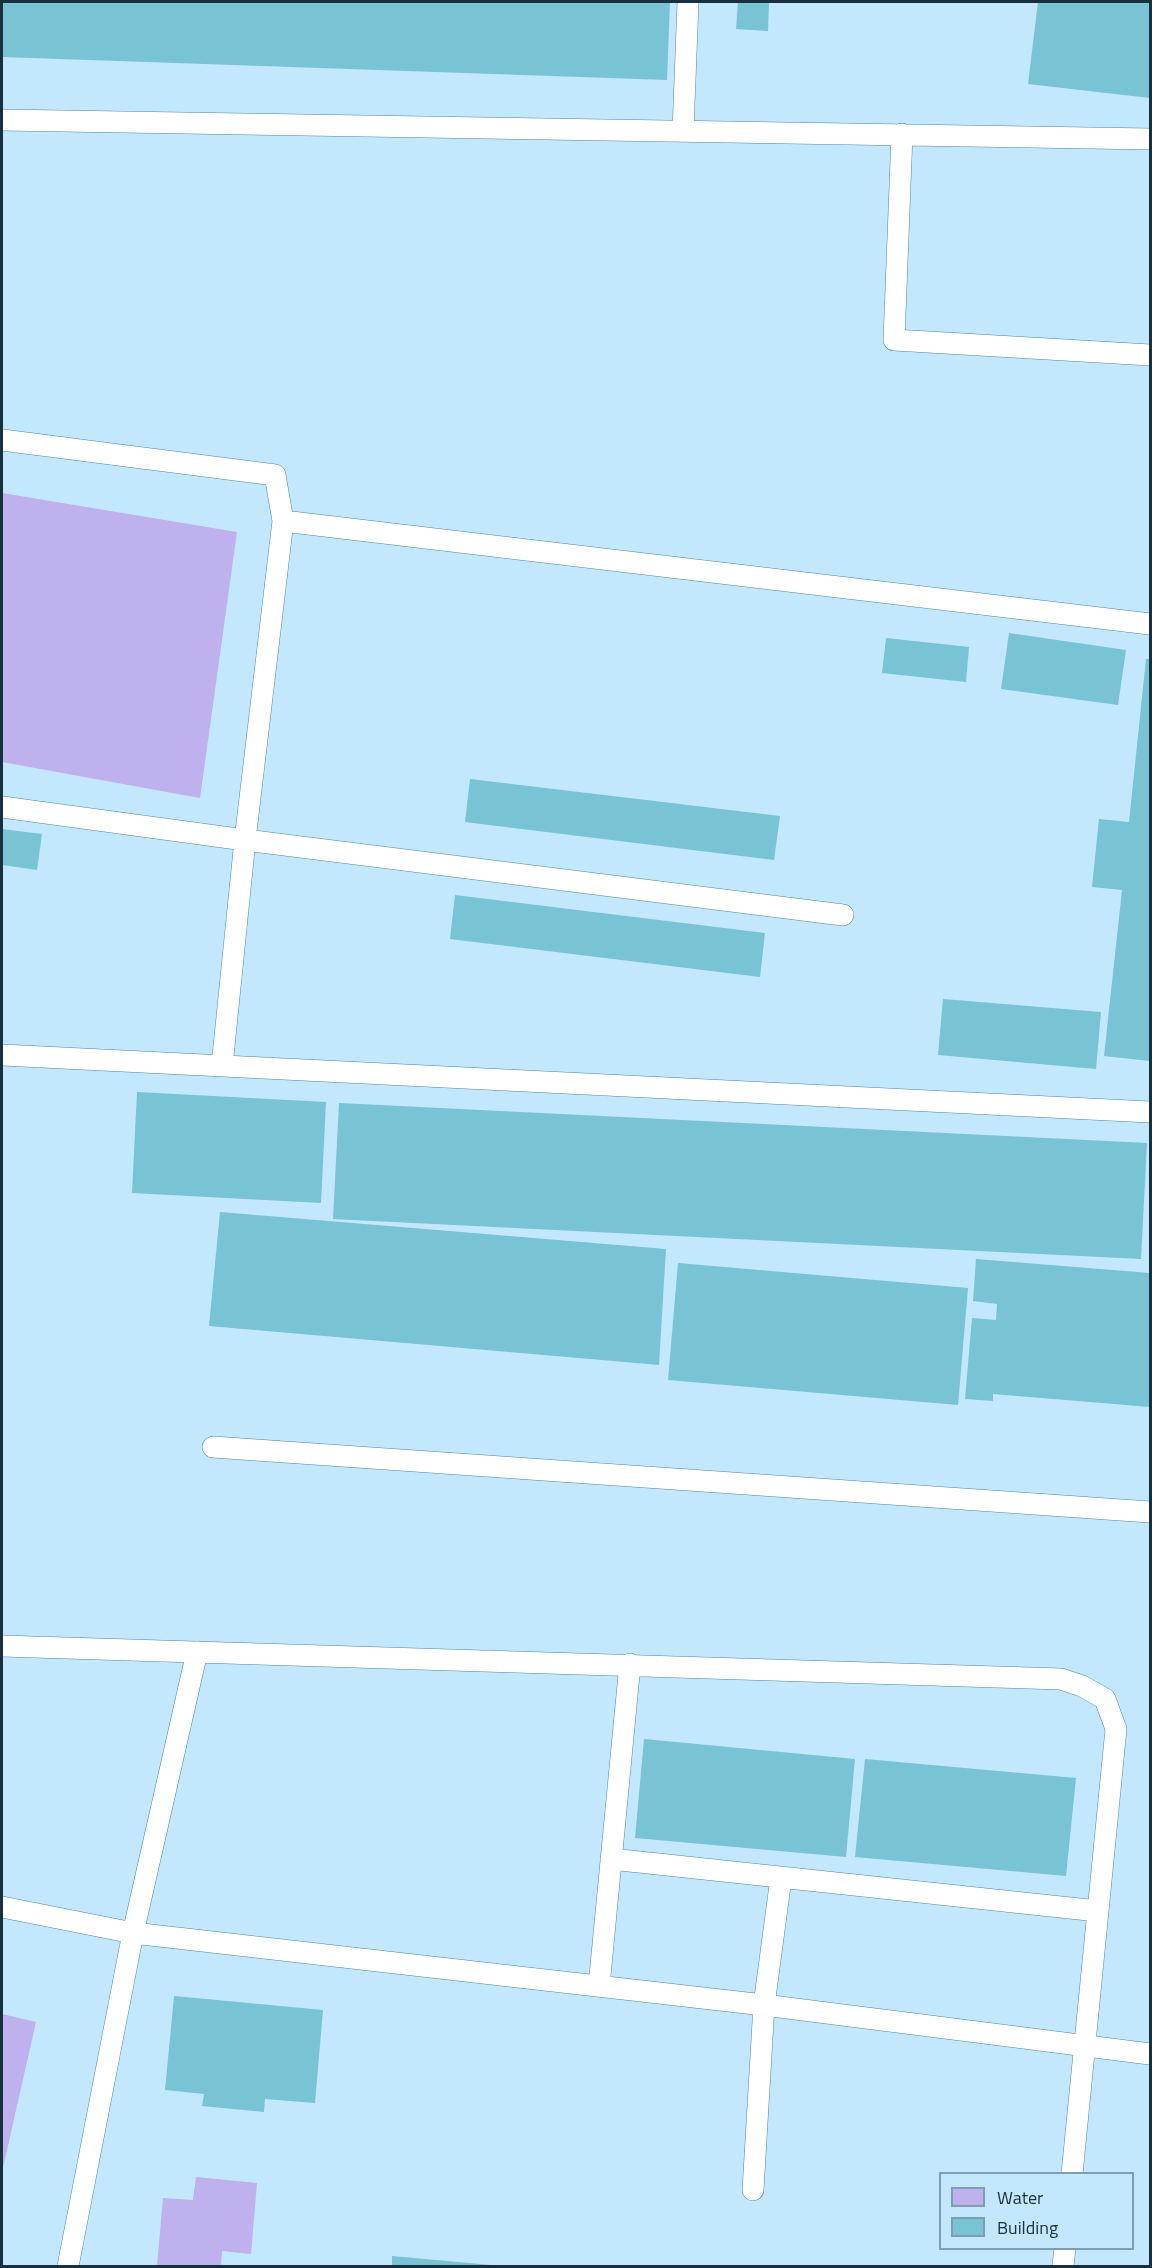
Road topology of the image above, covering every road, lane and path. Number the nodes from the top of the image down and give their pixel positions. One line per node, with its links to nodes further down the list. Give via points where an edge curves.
1 (688, 2): 3 (lane)
2 (2, 120): 3 (lane)
3 (683, 131): 4 (lane)
4 (902, 134): 5 (lane); 6 (lane, via 894,340)
5 (1150, 139)
6 (1150, 355)
7 (2, 440): 8 (lane, via 275,476)
8 (283, 521): 9 (lane); 11 (lane)
9 (1150, 624)
10 (2, 807): 11 (lane)
11 (245, 840): 12 (lane); 14 (lane)
12 (843, 915)
13 (2, 1055): 14 (lane)
14 (222, 1066): 15 (lane)
15 (1150, 1112)
16 (213, 1447): 17 (lane)
17 (1150, 1512)
18 (2, 1646): 19 (lane)
19 (197, 1652): 20 (lane); 25 (lane)
20 (630, 1664): 21 (lane); 24 (lane, via 1061,1678 1083,1686 1105,1699 1116,1730)
21 (611, 1859): 22 (lane); 26 (lane)
22 (782, 1878): 24 (lane); 27 (lane)
23 (2, 1907): 25 (lane)
24 (1098, 1911): 28 (lane)
25 (134, 1933): 26 (lane); 33 (lane)
26 (599, 1986): 27 (lane)
27 (764, 2005): 28 (lane); 31 (lane)
28 (1083, 2046): 29 (lane); 30 (lane)
29 (1150, 2054)
30 (1072, 2172)
31 (753, 2190)
32 (1065, 2250): 34 (lane)
33 (69, 2266)
34 (1063, 2266)

